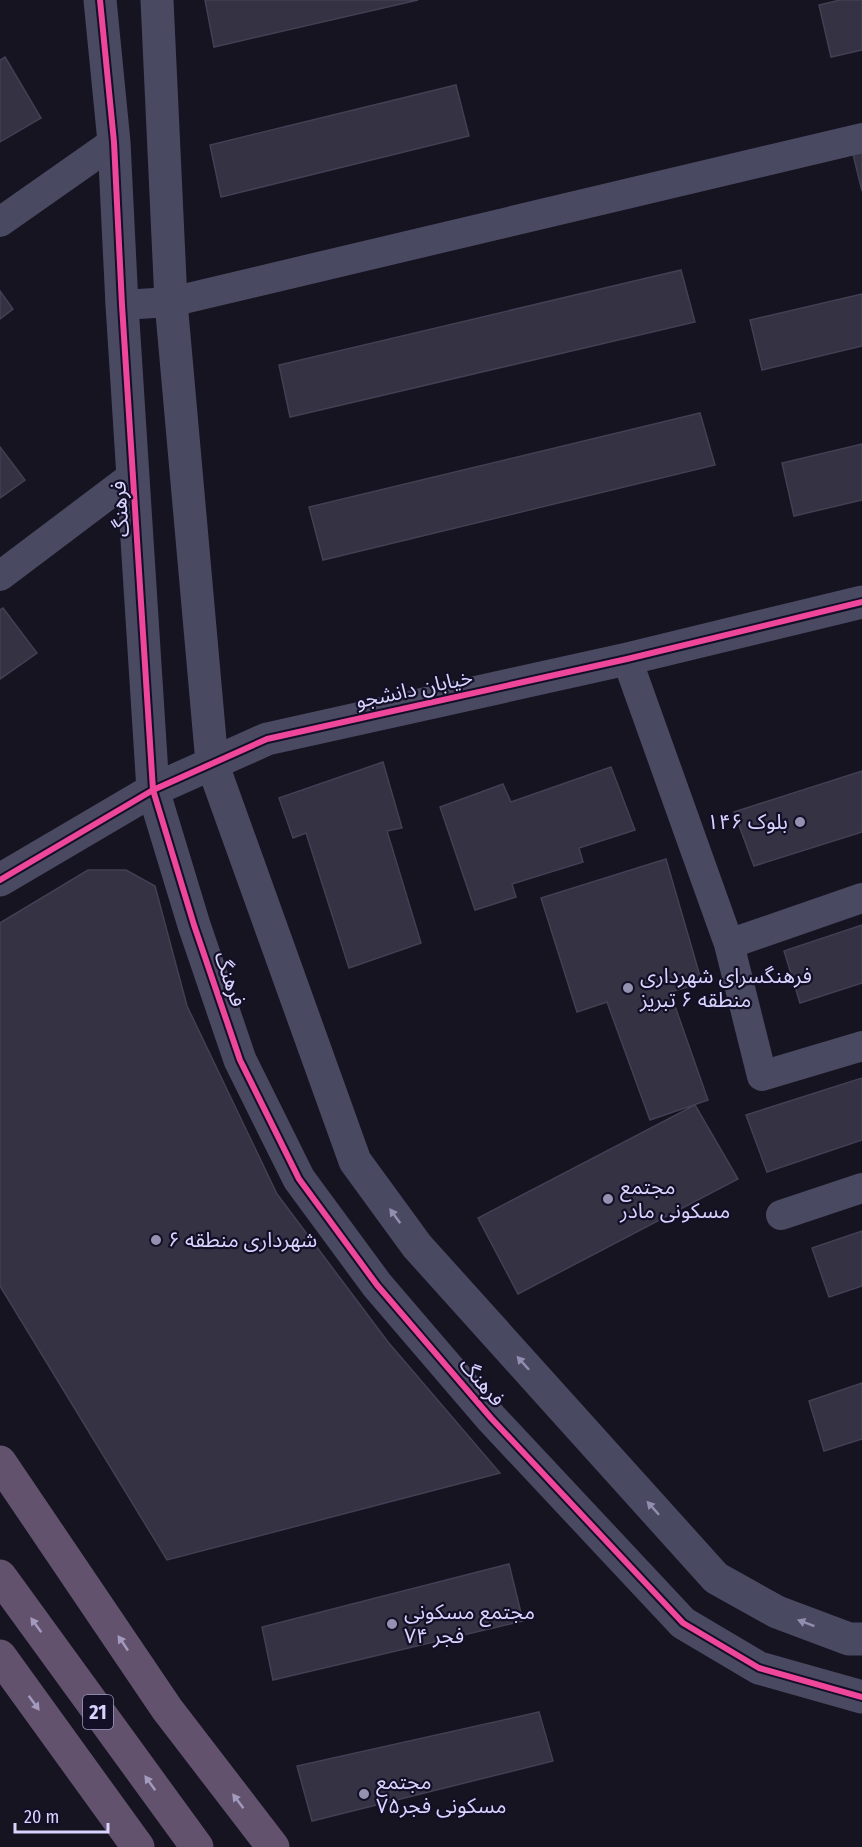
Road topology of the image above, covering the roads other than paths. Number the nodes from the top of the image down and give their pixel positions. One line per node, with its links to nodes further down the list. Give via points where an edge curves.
1 (100, 0): 4 (street, فرهنگ)
2 (157, 0): 6 (street, فرهنگ)
3 (862, 138): 6 (street)
4 (114, 142): 5 (street); 7 (street, فرهنگ)
5 (0, 222)
6 (171, 302): 7 (street); 12 (street, فرهنگ)
7 (122, 306): 8 (street, فرهنگ)
8 (134, 475): 9 (street); 13 (street, فرهنگ)
9 (0, 576)
10 (862, 602): 11 (street, خیابان دانشجو)
11 (627, 659): 12 (street, خیابان دانشجو, via 267,739); 16 (street)
12 (212, 763): 13 (street, خیابان دانشجو); 22 (street, فرهنگ, one-way to 12, via 849,1639 777,1612 716,1578 417,1246 355,1161)
13 (153, 790): 14 (street, خیابان دانشجو); 24 (street, فرهنگ, via 240,1060 299,1179 377,1285 491,1418 683,1623 759,1668)
14 (0, 880)
15 (862, 898): 16 (street)
16 (729, 944): 17 (street, via 762,1076)
17 (862, 1047)
18 (862, 1188): 19 (street)
19 (781, 1215)
20 (0, 1462): 27 (highway, one-way to 20, via 167,1709)
21 (0, 1576): 26 (highway, 21, one-way to 21)
22 (862, 1639)
23 (0, 1656): 25 (highway, 21, one-way to 25)
24 (862, 1697)
25 (138, 1847)
26 (197, 1847)
27 (273, 1847)

